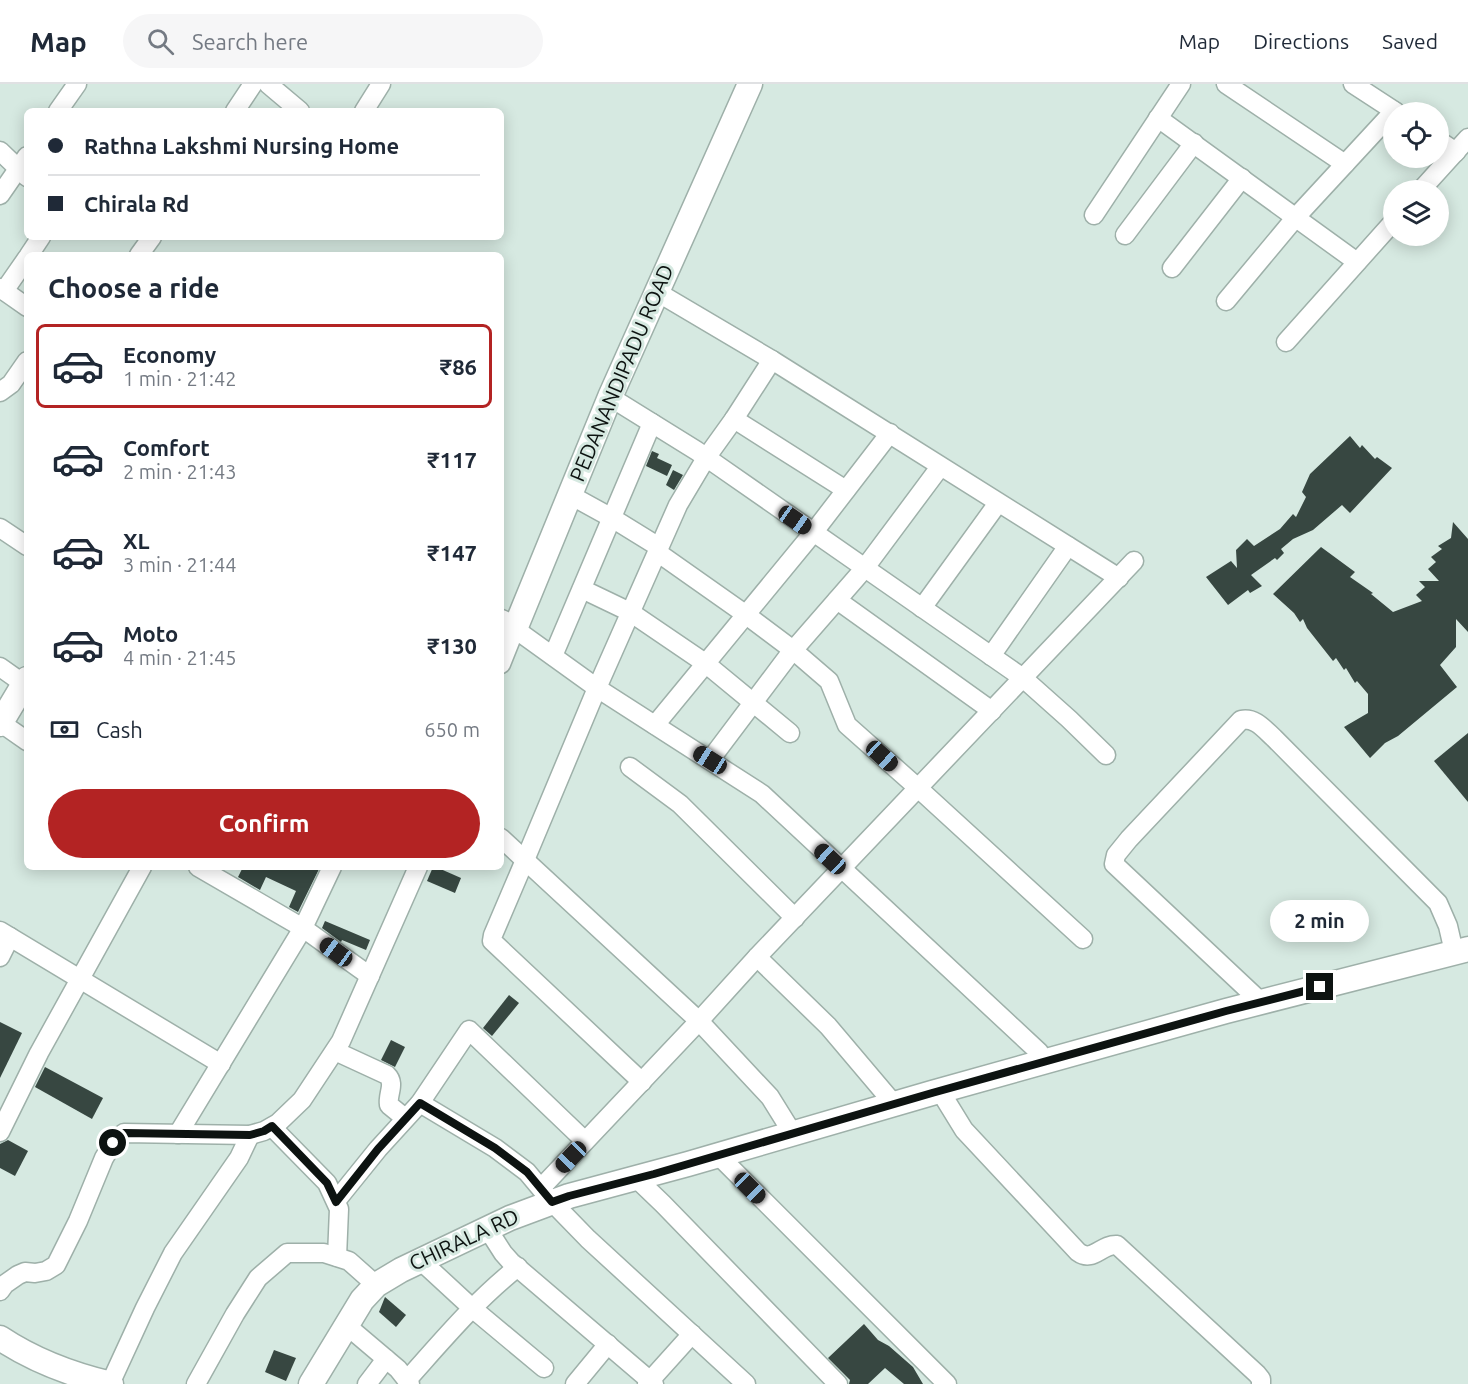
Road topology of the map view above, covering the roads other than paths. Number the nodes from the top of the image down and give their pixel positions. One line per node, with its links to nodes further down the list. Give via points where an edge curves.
1 (77, 84): 10 (street)
2 (254, 84): 11 (street)
3 (268, 84): 12 (street)
4 (381, 84): 13 (street)
5 (750, 84): 34 (main road, PEDANANDIPADU ROAD)
6 (1181, 84): 14 (street)
7 (1227, 84): 21 (street)
8 (1353, 84): 9 (street)
9 (1383, 104)
10 (60, 108)
11 (237, 108)
12 (296, 108)
13 (366, 108)
14 (1158, 118): 17 (street); 26 (street)
15 (1383, 124): 21 (street)
16 (1468, 138): 20 (street)
17 (1194, 143): 23 (street); 29 (street)
18 (1449, 147): 20 (street)
19 (0, 151): 22 (street)
20 (1456, 152): 24 (street)
21 (1345, 164): 27 (street)
22 (24, 167): 25 (street)
23 (1242, 178): 27 (street); 32 (street)
24 (1430, 180)
25 (0, 195)
26 (1094, 215)
27 (1296, 217): 31 (street); 35 (street)
28 (1383, 233): 31 (street)
29 (1125, 235)
30 (24, 261): 33 (street)
31 (1357, 262): 37 (street)
32 (1172, 268)
33 (2, 290): 36 (street)
34 (657, 292): 38 (street); 41 (main road, PEDANANDIPADU ROAD)
35 (1226, 301)
36 (24, 305)
37 (1286, 342)
38 (772, 360): 42 (street); 44 (street)
39 (24, 365): 40 (street)
40 (0, 392)
41 (610, 397): 43 (street); 48 (main road, PEDANANDIPADU ROAD)
42 (734, 419): 45 (street); 47 (street)
43 (652, 423): 45 (street); 50 (street)
44 (890, 433): 46 (street); 47 (street)
45 (706, 458): 52 (street); 55 (street, via 678,505)
46 (940, 466): 49 (street); 57 (street)
47 (846, 490): 52 (street)
48 (570, 495): 50 (street); 64 (main road, PEDANANDIPADU ROAD)
49 (998, 503): 54 (street); 61 (street)
50 (612, 518): 55 (street); 59 (street)
51 (0, 528): 53 (street)
52 (813, 533): 57 (street); 63 (street)
53 (24, 544)
54 (1068, 546): 58 (street); 68 (street)
55 (658, 550): 62 (street); 63 (street)
56 (1134, 561): 58 (street)
57 (864, 569): 60 (street); 61 (street)
58 (1119, 578): 71 (street)
59 (582, 589): 62 (street); 67 (street)
60 (837, 600): 66 (street); 76 (street)
61 (922, 608): 68 (street)
62 (630, 612): 69 (street); 74 (street)
63 (746, 614): 66 (street); 69 (street)
64 (508, 625): 65 (street, PEDANANDIPADU ROAD); 67 (street)
65 (504, 647)
66 (793, 650): 75 (street); 84 (street, via 829,681 847,724)
67 (553, 656): 74 (street)
68 (991, 656): 71 (street)
69 (705, 663): 75 (street); 78 (street)
70 (0, 667): 72 (street)
71 (1023, 678): 76 (street); 81 (street)
72 (24, 680)
73 (24, 684): 77 (main road)
74 (597, 688): 78 (street); 86 (street)
75 (753, 702): 79 (street); 82 (street)
76 (992, 711): 84 (street)
77 (0, 724): 80 (street)
78 (656, 725): 82 (street)
79 (790, 733)
80 (24, 739)
81 (1106, 755)
82 (710, 760): 87 (street, via 762,794)
83 (630, 767): 93 (street, via 680,804)
84 (918, 788): 87 (street); 96 (street)
85 (504, 841): 86 (street)
86 (525, 860): 103 (street); 107 (street, via 492,941)
87 (841, 869): 93 (street); 105 (street, via 1038,1052)
88 (140, 870): 101 (street)
89 (210, 870): 92 (street)
90 (331, 870): 94 (street)
91 (417, 870): 100 (street)
92 (227, 874): 94 (street)
93 (795, 918): 99 (street)
94 (303, 928): 100 (street); 106 (street)
95 (5, 934): 98 (street); 101 (street)
96 (1083, 939)
97 (1461, 950): 102 (main road, CHIRALA RD); 102 (street, via 1438,903 1274,738 1245,718 1141,826 1116,855 1114,864)
98 (0, 957)
99 (757, 957): 103 (street); 110 (street, via 828,1026)
100 (370, 976): 104 (street)
101 (80, 980): 106 (street); 113 (street)
102 (1261, 1002): 105 (main road, CHIRALA RD)
103 (699, 1021): 107 (street); 115 (street, via 770,1097)
104 (335, 1051): 111 (street, via 387,1075 392,1083 389,1105); 112 (street, via 302,1100)
105 (1043, 1062): 108 (main road, CHIRALA RD)
106 (220, 1064): 114 (street)
107 (642, 1082): 117 (street)
108 (940, 1091): 110 (main road, CHIRALA RD); 145 (street, via 964,1130 1078,1252 1090,1256 1117,1245 1257,1374)
109 (420, 1103): 111 (street); 117 (street, via 469,1030); 120 (street, via 495,1148 527,1172)
110 (894, 1104): 115 (main road, CHIRALA RD)
111 (405, 1119): 121 (street)
112 (272, 1126): 116 (street); 121 (street, via 327,1183)
113 (0, 1132)
114 (178, 1134): 116 (street); 127 (street, via 124,1133 104,1158 56,1265 46,1271 18,1275)
115 (793, 1134): 118 (main road, CHIRALA RD)
116 (250, 1135): 137 (street, via 239,1158 173,1253)
117 (585, 1142): 120 (street)
118 (718, 1155): 119 (main road, CHIRALA RD); 144 (street)
119 (637, 1179): 120 (main road, CHIRALA RD, via 569,1196); 143 (street)
120 (547, 1195): 122 (main road, CHIRALA RD); 130 (street, via 588,1239)
121 (336, 1202): 123 (street)
122 (487, 1228): 124 (main road, CHIRALA RD); 125 (street)
123 (337, 1257): 126 (street, via 349,1261); 138 (street, via 286,1253 258,1278)
124 (420, 1260): 126 (main road, CHIRALA RD); 128 (street)
125 (518, 1268): 128 (street); 132 (street)
126 (376, 1285): 129 (main road, CHIRALA RD)
127 (0, 1291)
128 (472, 1308): 134 (street); 135 (street)
129 (346, 1325): 133 (street); 139 (main road, CHIRALA RD)
130 (692, 1334): 136 (street); 142 (street)
131 (0, 1338): 137 (main road, via 48,1363)
132 (608, 1344): 136 (street); 141 (street)
133 (386, 1359): 135 (street); 140 (street)
134 (544, 1368)
135 (409, 1382)
136 (650, 1383)
137 (107, 1384)
138 (196, 1384)
139 (311, 1384)
140 (367, 1384)
141 (574, 1384)
142 (746, 1384)
143 (838, 1384)
144 (947, 1384)
145 (1261, 1384)

